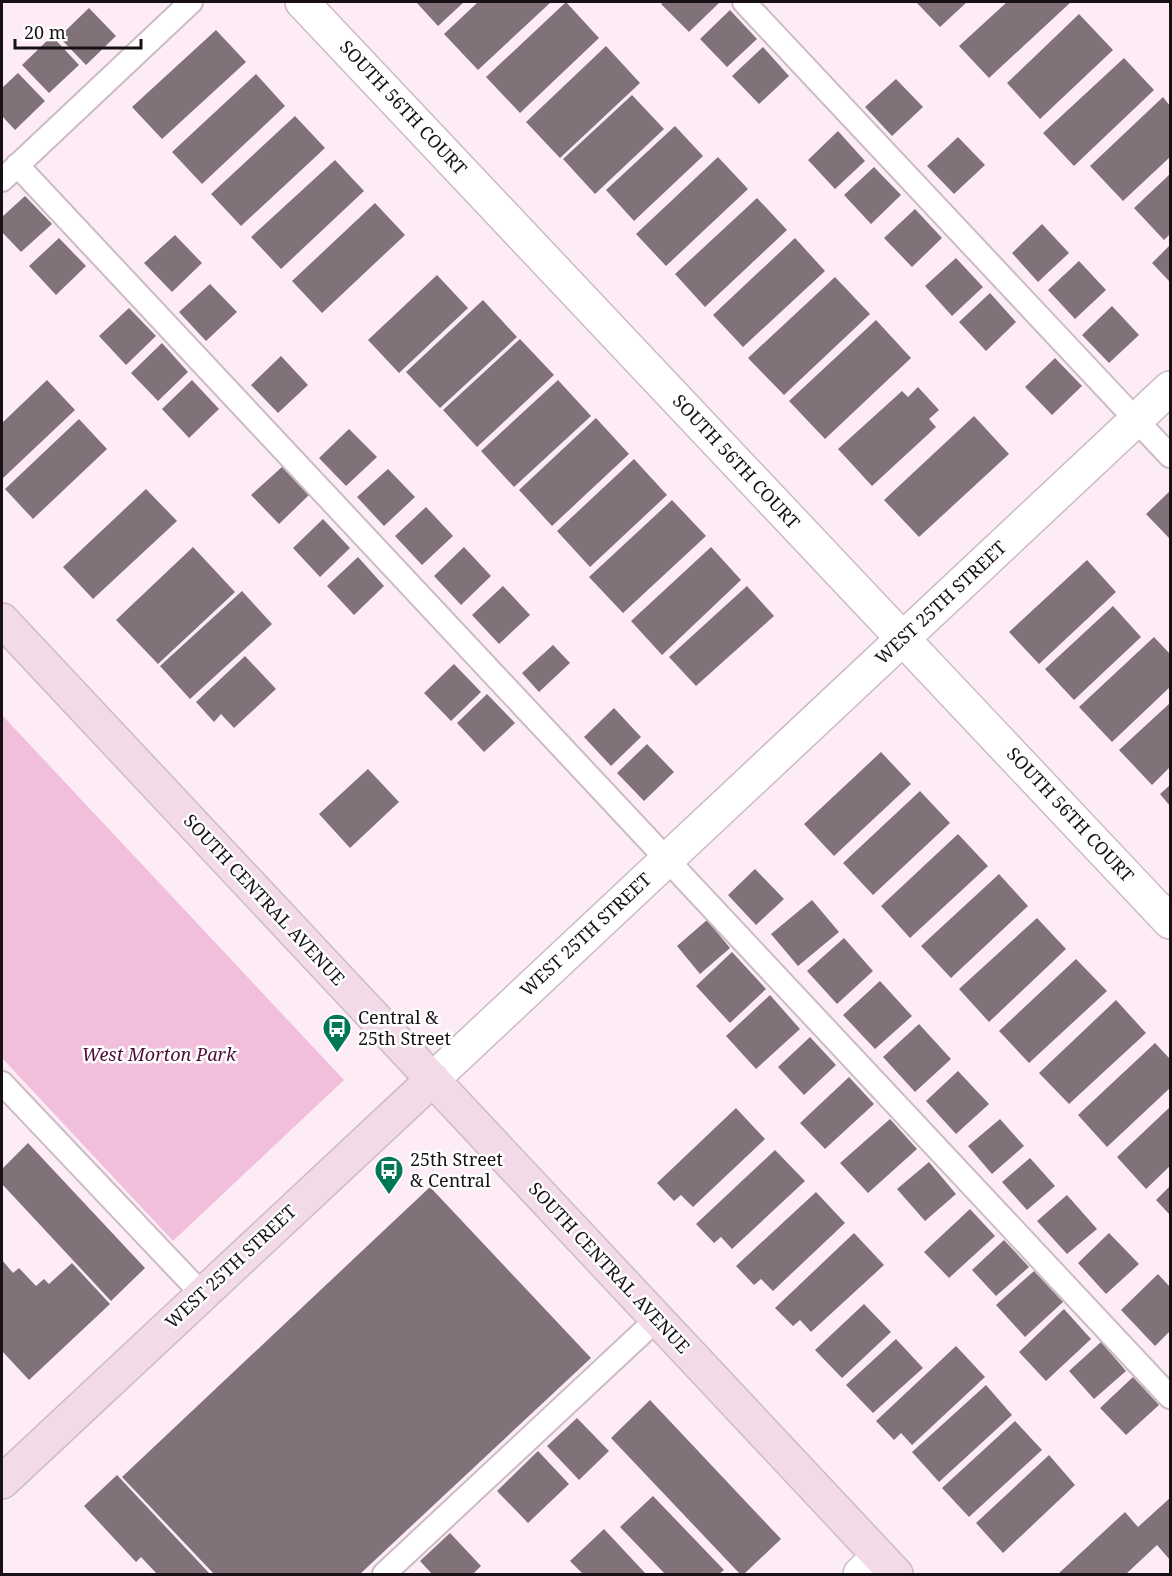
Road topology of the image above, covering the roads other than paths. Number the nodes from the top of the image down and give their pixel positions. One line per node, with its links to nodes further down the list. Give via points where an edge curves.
1 (191, 2): 4 (lane)
2 (302, 2): 9 (street, SOUTH 56TH COURT)
3 (744, 2): 6 (lane)
4 (9, 172): 10 (lane)
5 (1170, 388): 6 (street, WEST 25TH STREET)
6 (1136, 420): 7 (lane); 9 (street, WEST 25TH STREET)
7 (1170, 456)
8 (2, 620): 12 (street, SOUTH CENTRAL AVENUE)
9 (903, 639): 10 (street, WEST 25TH STREET); 11 (street, SOUTH 56TH COURT)
10 (668, 859): 12 (street, WEST 25TH STREET); 16 (lane)
11 (1170, 922)
12 (433, 1079): 14 (street, WEST 25TH STREET); 15 (street, SOUTH CENTRAL AVENUE)
13 (2, 1083): 14 (lane)
14 (202, 1294): 17 (street, WEST 25TH STREET)
15 (657, 1319): 18 (street, SOUTH CENTRAL AVENUE); 19 (lane)
16 (1170, 1397)
17 (2, 1482)
18 (878, 1568)
19 (384, 1575)

